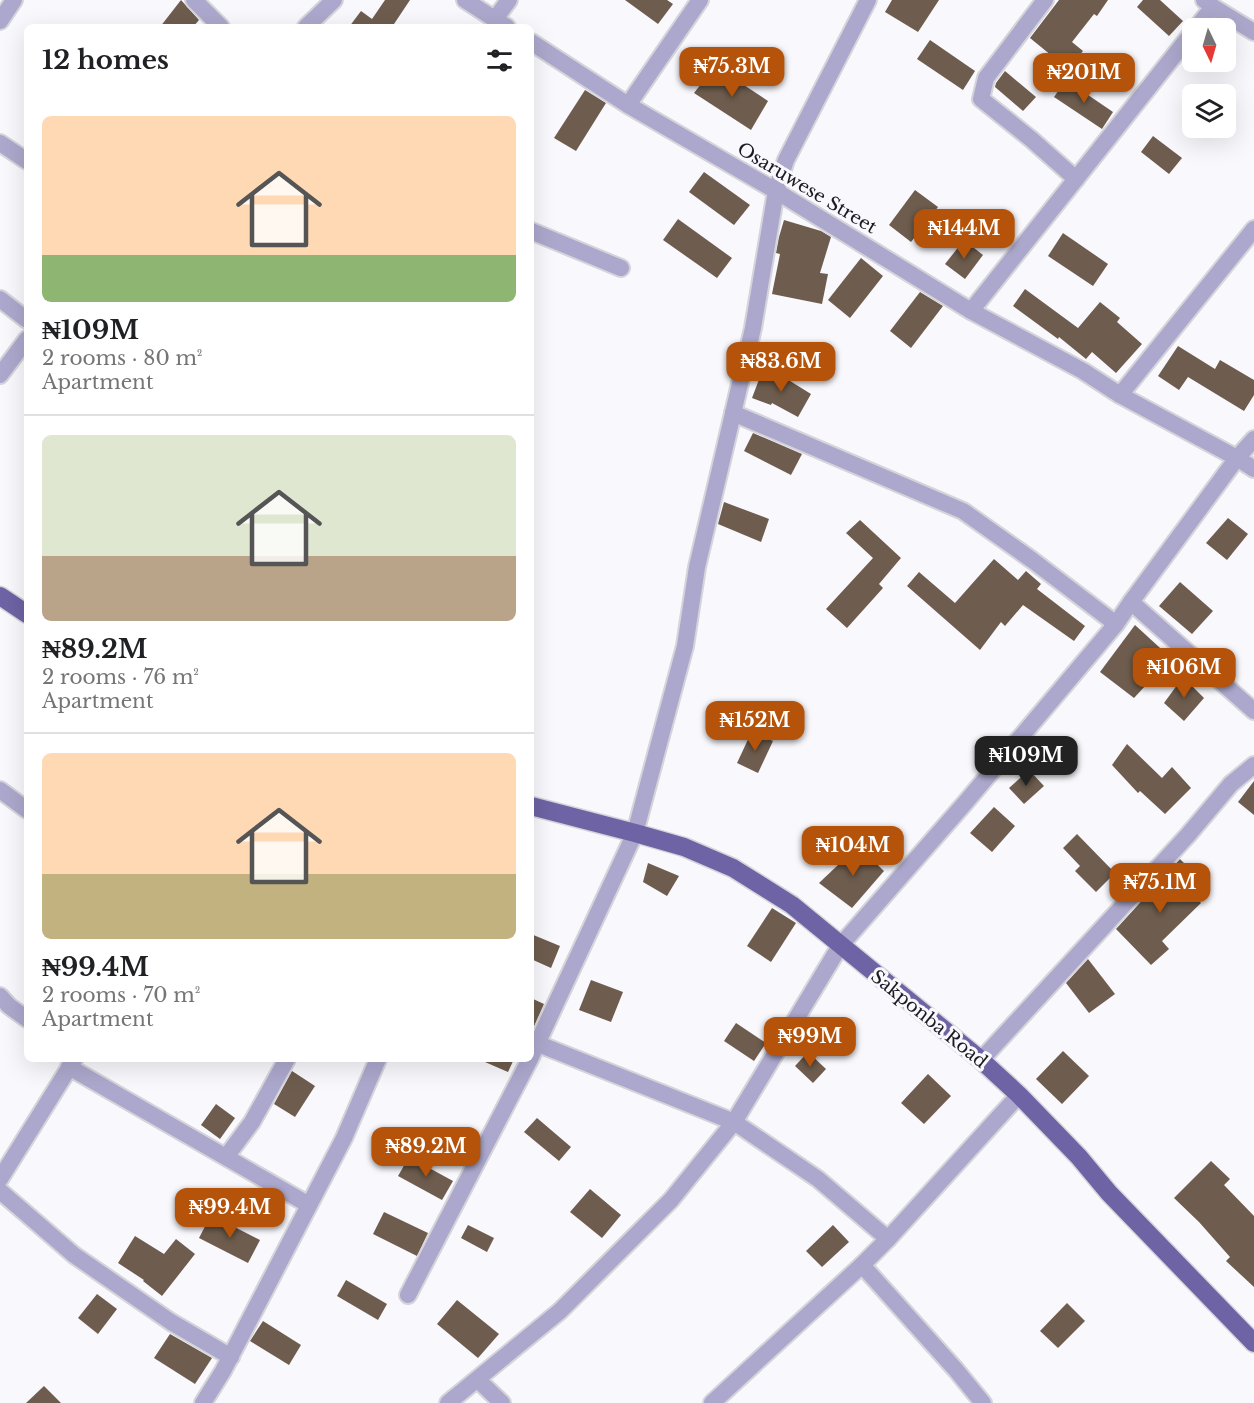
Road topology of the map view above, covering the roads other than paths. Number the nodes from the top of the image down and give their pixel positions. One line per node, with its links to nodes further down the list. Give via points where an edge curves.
1 (14, 0): 11 (street)
2 (194, 0): 13 (street)
3 (334, 0): 14 (street)
4 (465, 0): 12 (street)
5 (509, 0): 12 (street)
6 (700, 0): 18 (street)
7 (868, 0): 22 (street, via 786,160)
8 (1045, 0): 21 (street, via 986,78 981,99)
9 (1208, 4): 10 (street); 15 (street)
10 (1201, 18)
11 (0, 21)
12 (501, 23)
13 (218, 24)
14 (309, 24)
15 (1254, 33)
16 (534, 44): 18 (street, Osaruwese Street)
17 (1182, 46): 21 (street)
18 (628, 105): 22 (street, Osaruwese Street)
19 (0, 143): 20 (street)
20 (24, 159)
21 (1076, 179): 27 (street)
22 (776, 191): 27 (street, Osaruwese Street); 32 (street, via 753,328)
23 (1254, 229): 31 (street)
24 (534, 232): 25 (street)
25 (621, 268)
26 (0, 298): 28 (street)
27 (971, 311): 31 (street, Osaruwese Street)
28 (24, 318)
29 (24, 343): 30 (street)
30 (0, 375)
31 (1120, 395): 34 (street, Osaruwese Street)
32 (733, 413): 39 (street, via 963,512); 45 (street, via 697,567 684,646)
33 (1254, 439): 34 (street)
34 (1237, 458): 35 (street, Osaruwese Street); 37 (street)
35 (1254, 469)
36 (0, 596): 38 (main road)
37 (1131, 602): 39 (street); 40 (street)
38 (24, 612)
39 (1116, 624): 46 (street)
40 (1254, 711)
41 (1254, 765): 51 (street, via 1231,784)
42 (0, 790): 44 (street)
43 (534, 807): 45 (main road, Sakponba Road)
44 (24, 808)
45 (635, 833): 46 (main road, Sakponba Road, via 684,847 733,868 792,905); 49 (street)
46 (840, 946): 51 (main road, Sakponba Road); 57 (street)
47 (0, 996): 48 (street)
48 (24, 1016)
49 (534, 1046)
50 (534, 1051): 57 (street)
51 (981, 1060): 56 (main road, Sakponba Road)
52 (286, 1062): 58 (street, via 252,1122)
53 (377, 1062): 61 (street)
54 (526, 1062): 64 (street)
55 (72, 1063): 58 (street); 59 (street)
56 (1019, 1095): 62 (street); 65 (main road, Sakponba Road)
57 (734, 1122): 62 (street, via 818,1179); 67 (street, via 671,1200 560,1311)
58 (226, 1157): 61 (street)
59 (0, 1179)
60 (0, 1191): 66 (street, via 74,1255 171,1322)
61 (309, 1205): 66 (street)
62 (888, 1239): 63 (street)
63 (862, 1265): 71 (street); 72 (street)
64 (408, 1295)
65 (1254, 1343)
66 (231, 1357): 68 (street)
67 (478, 1380): 69 (street); 70 (street)
68 (203, 1403)
69 (448, 1403)
70 (502, 1403)
71 (712, 1403)
72 (983, 1403)

